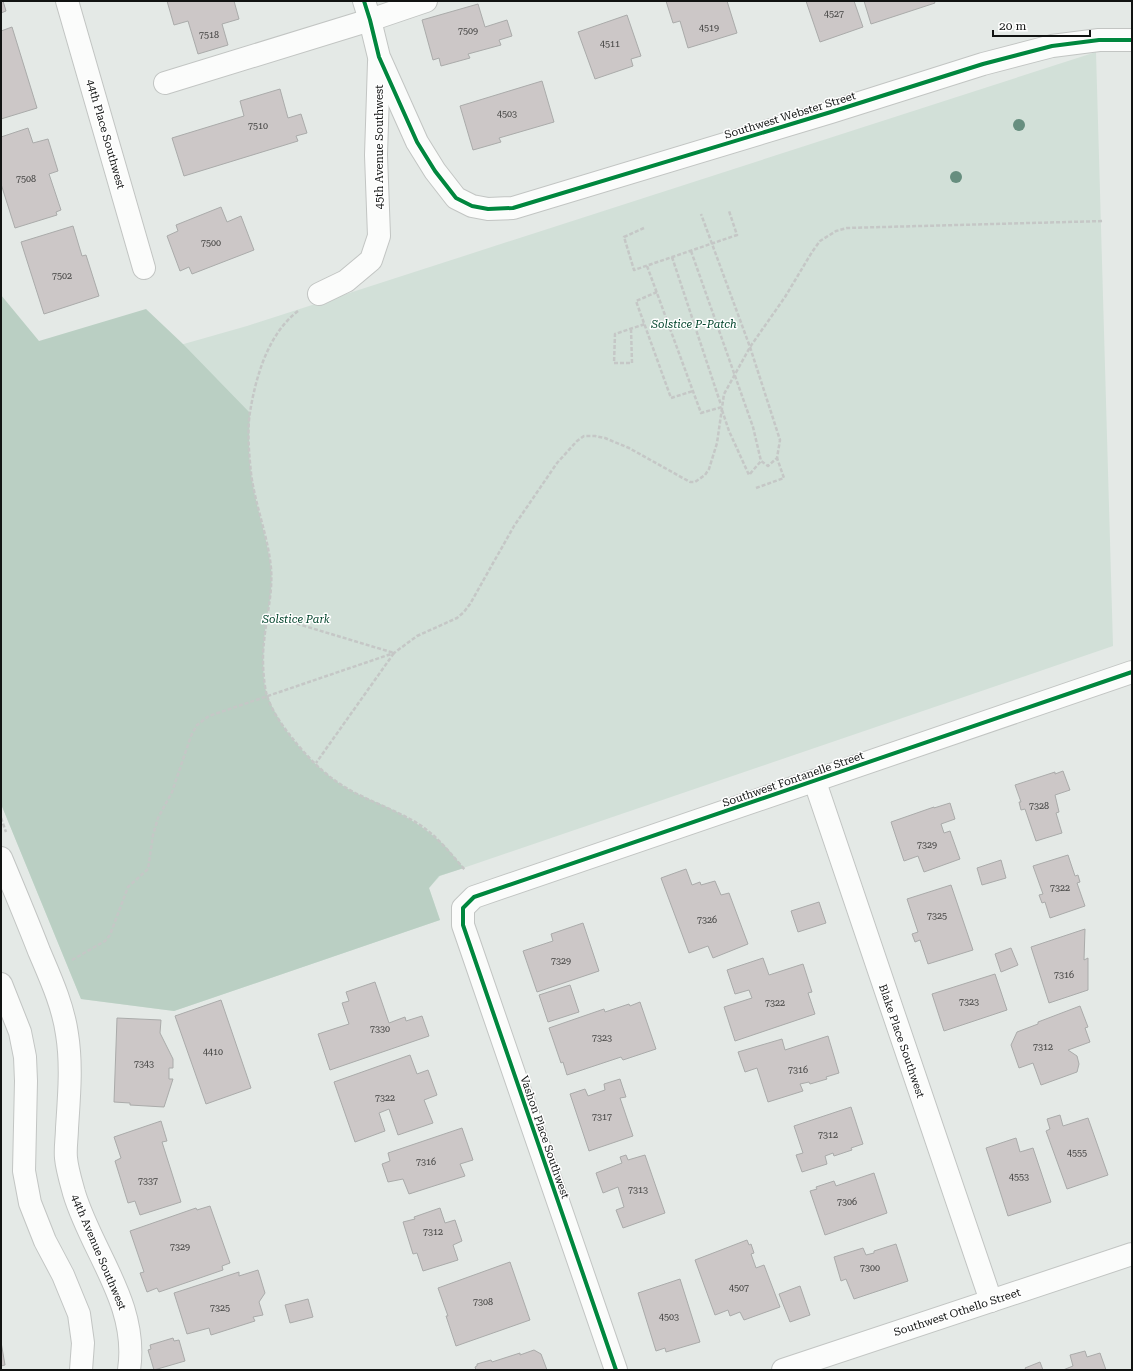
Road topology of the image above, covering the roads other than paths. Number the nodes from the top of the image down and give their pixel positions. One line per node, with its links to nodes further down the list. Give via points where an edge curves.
1 (66, 1): 8 (street, 44th Place Southwest)
2 (426, 1): 3 (street)
3 (367, 11): 5 (street, 45th Avenue Southwest); 6 (street)
4 (1132, 40): 7 (street, Southwest Webster Street, via 1099,40 1052,46 983,64 513,208 488,209 472,206)
5 (379, 57): 7 (street, 45th Avenue Southwest, via 417,142); 9 (street, 45th Avenue Southwest, via 376,155 379,236 372,260 346,281)
6 (165, 83)
7 (456, 198)
8 (144, 268)
9 (319, 294)
10 (1132, 672): 11 (street, Southwest Fontanelle Street)
11 (814, 782): 13 (street, Southwest Fontanelle Street, via 474,897); 16 (street, Blake Place Southwest)
12 (1, 858): 18 (street, 44th Avenue Southwest, via 61,1006 70,1059 66,1157 74,1193 85,1222 125,1312 129,1337)
13 (463, 908): 19 (street, Vashon Place Southwest, via 463,924)
14 (1, 984): 17 (street, via 20,1032 25,1057 24,1171 30,1203 79,1314 84,1343)
15 (1132, 1254): 16 (street, Southwest Othello Street)
16 (991, 1301): 20 (street, Southwest Othello Street)
17 (81, 1370)
18 (129, 1370)
19 (616, 1370)
20 (783, 1370)

